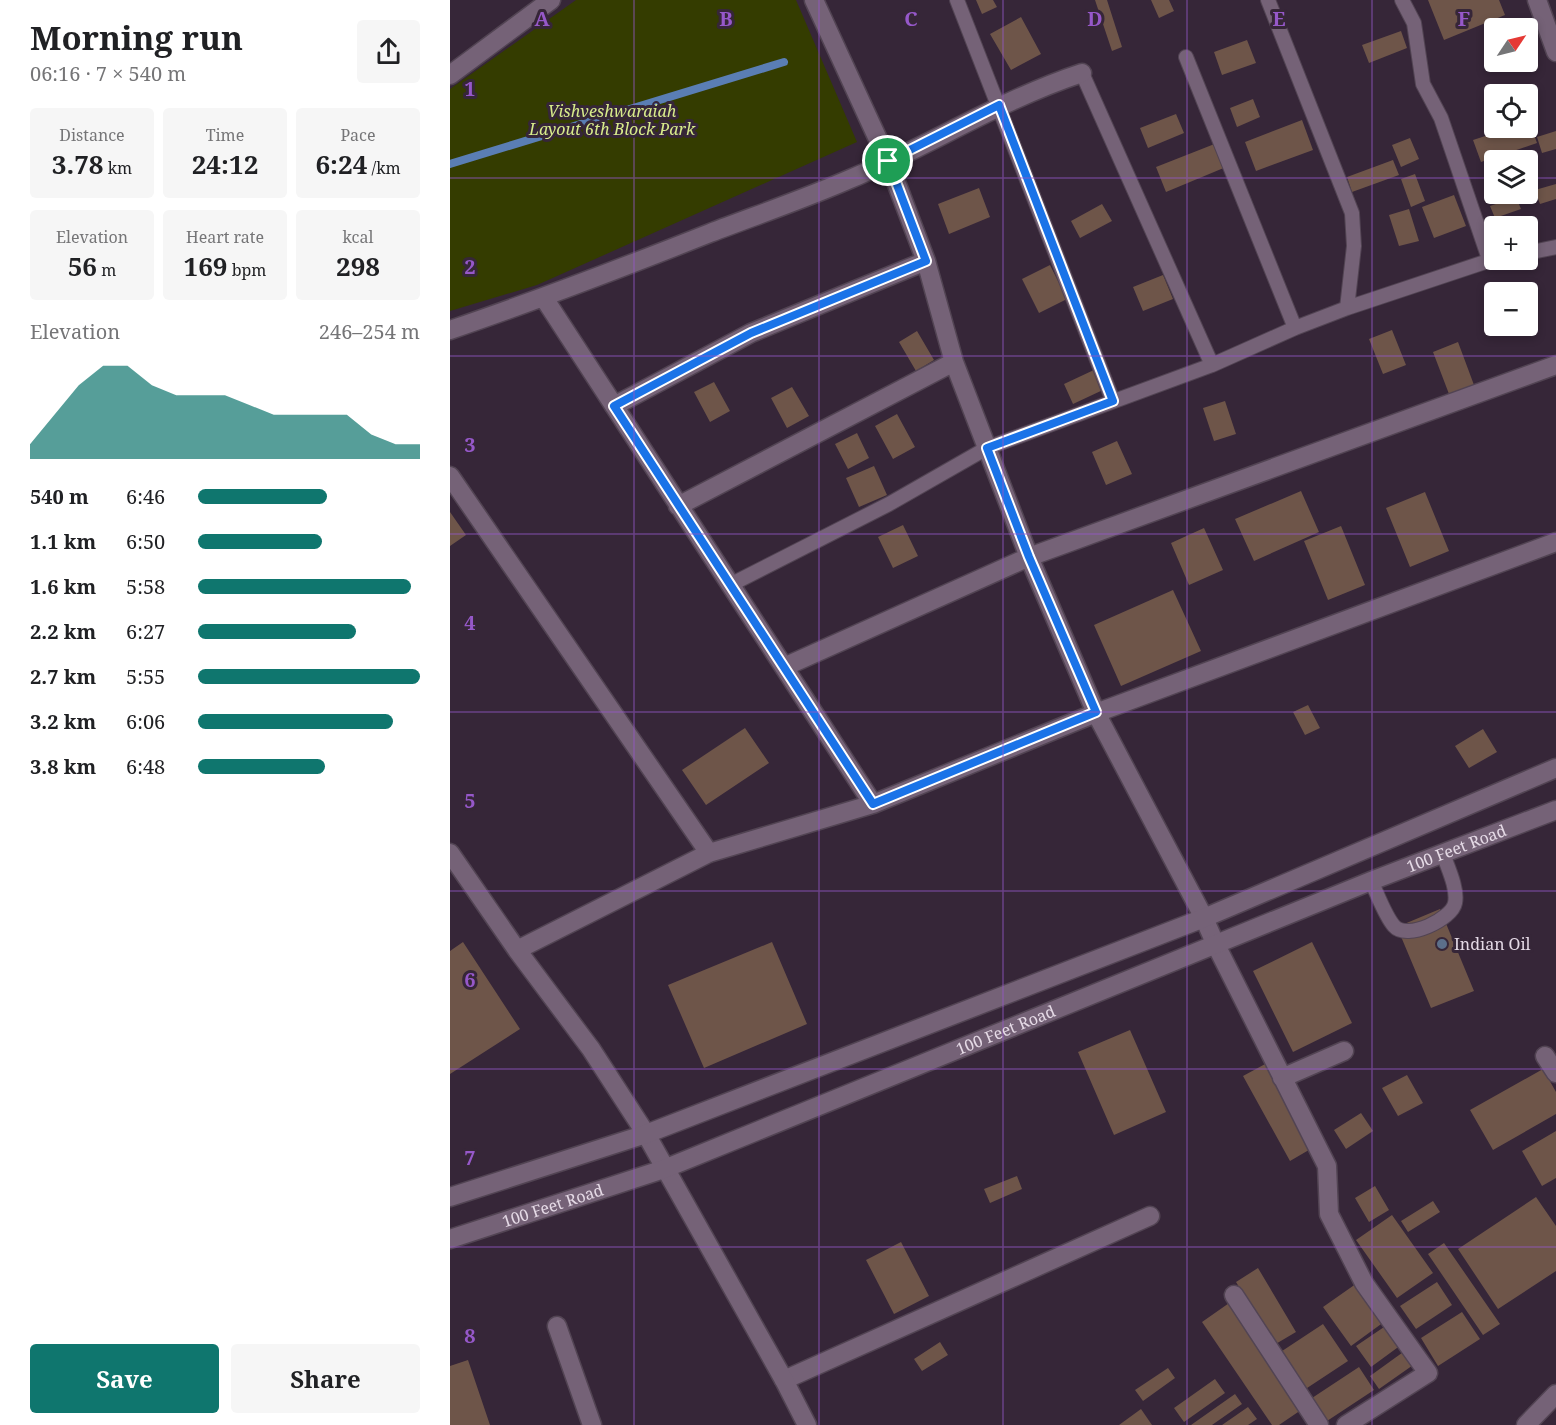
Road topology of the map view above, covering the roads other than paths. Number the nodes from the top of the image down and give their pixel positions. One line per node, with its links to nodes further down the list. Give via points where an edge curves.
1 (551, 0): 10 (street)
2 (814, 0): 12 (street)
3 (957, 0): 11 (lane)
4 (1268, 0): 19 (lane, via 1352,213 1354,246)
5 (1402, 0): 13 (lane, via 1414,24 1423,84 1441,118)
6 (1545, 6): 7 (street)
7 (1556, 52)
8 (1186, 57): 20 (lane)
9 (1082, 73): 11 (street); 23 (lane)
10 (450, 75)
11 (999, 105): 12 (street); 25 (lane)
12 (888, 161): 16 (street); 18 (street, via 851,179)
13 (1484, 237)
14 (1556, 247): 15 (lane)
15 (1538, 250)
16 (926, 261): 22 (street); 26 (street, via 751,333)
17 (1484, 262): 19 (lane)
18 (544, 298): 21 (street); 26 (street)
19 (1347, 308): 20 (lane)
20 (1295, 328): 23 (lane)
21 (450, 330)
22 (954, 362): 27 (street); 29 (street)
23 (1212, 365): 25 (lane)
24 (1556, 366): 31 (street)
25 (1113, 401): 27 (lane)
26 (614, 406): 29 (street)
27 (987, 448): 31 (street); 32 (lane, via 889,504)
28 (450, 476): 39 (street)
29 (678, 506): 32 (street)
30 (1556, 542): 34 (street)
31 (1029, 557): 33 (street); 34 (street)
32 (730, 585): 33 (street)
33 (784, 667): 36 (street)
34 (1096, 712): 36 (street); 42 (street)
35 (1556, 768): 42 (street, 100 Feet Road)
36 (873, 804): 39 (street)
37 (1556, 810): 40 (street, 100 Feet Road)
38 (450, 853): 44 (street)
39 (709, 853): 44 (street)
40 (1443, 854): 41 (street, 100 Feet Road); 41 (lane, via 1456,896 1455,906 1446,916 1415,932 1402,932 1394,926)
41 (1371, 881): 43 (street, 100 Feet Road)
42 (1204, 918): 43 (street); 49 (street, 100 Feet Road)
43 (1215, 943): 48 (street); 50 (street, 100 Feet Road)
44 (517, 950): 49 (street, via 591,1049)
45 (1344, 1051): 48 (street)
46 (1545, 1056): 47 (street)
47 (1556, 1072)
48 (1282, 1078): 61 (street, via 1327,1166 1329,1214 1364,1283 1428,1373)
49 (646, 1134): 50 (street); 51 (street, 100 Feet Road)
50 (664, 1169): 53 (street, 100 Feet Road); 56 (street)
51 (450, 1197)
52 (1150, 1216): 56 (street)
53 (450, 1239)
54 (1234, 1295): 60 (street)
55 (557, 1326): 58 (street)
56 (784, 1380): 59 (street)
57 (1556, 1394): 62 (street)
58 (592, 1425)
59 (807, 1425)
60 (1319, 1425)
61 (1346, 1425)
62 (1526, 1425)

